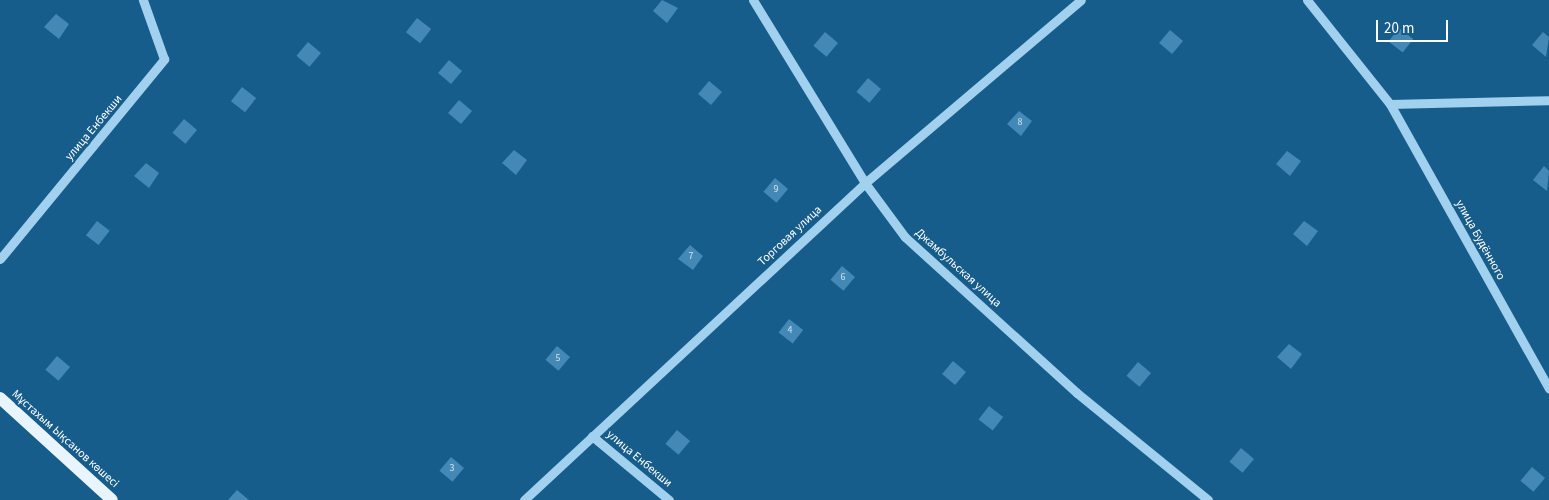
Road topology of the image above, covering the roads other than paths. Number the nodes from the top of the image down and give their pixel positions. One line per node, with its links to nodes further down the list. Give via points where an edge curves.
1 (143, 0): 8 (street, улица Енбекши, via 164,59)
2 (753, 0): 7 (street, Джамбульская улица)
3 (1081, 0): 7 (street, Торговая улица)
4 (1307, 0): 6 (street, улица Будённого)
5 (1549, 100): 6 (street)
6 (1390, 104): 9 (street, улица Будённого)
7 (865, 183): 11 (street, Торговая улица); 15 (street, Джамбульская улица, via 912,244 1076,394)
8 (0, 259)
9 (1549, 389)
10 (0, 398): 12 (main road, Мұстахым Ықсанов көшесі)
11 (592, 436): 13 (street, Торговая улица); 14 (street, улица Енбекши)
12 (112, 500)
13 (524, 500)
14 (669, 500)
15 (1208, 500)

